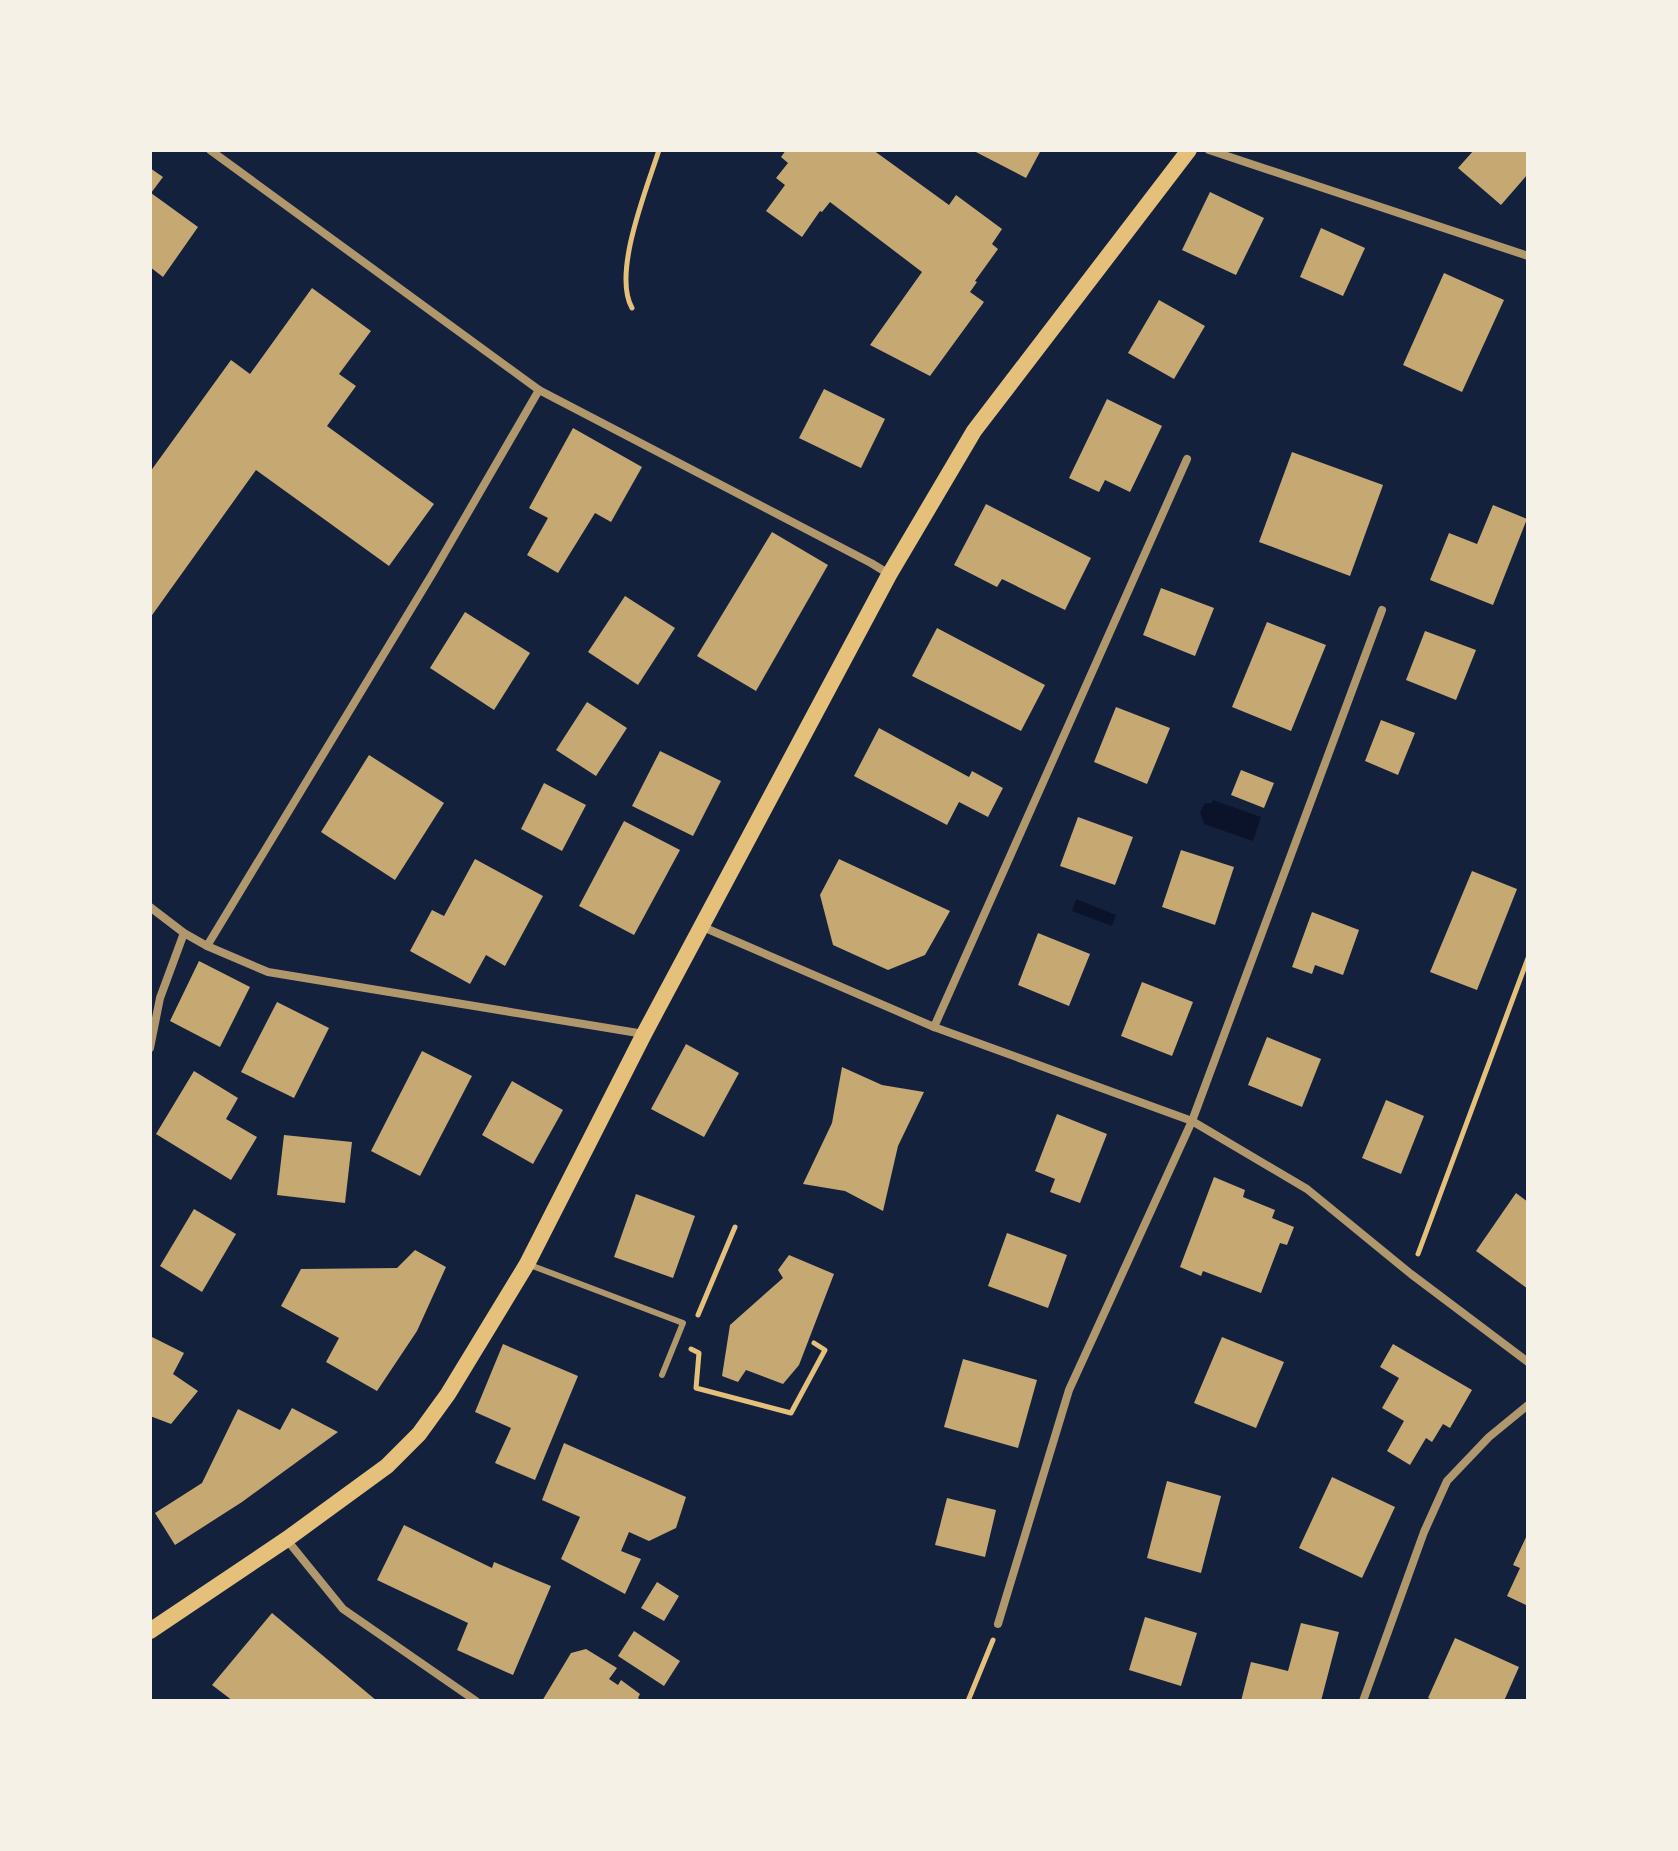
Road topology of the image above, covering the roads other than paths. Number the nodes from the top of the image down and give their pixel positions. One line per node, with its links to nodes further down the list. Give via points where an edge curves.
1 (210, 150): 5 (street)
2 (1189, 150): 7 (main road, via 974,431)
3 (1209, 150): 4 (street)
4 (1528, 256)
5 (539, 390): 7 (street); 12 (street)
6 (1187, 459): 13 (street)
7 (889, 575): 10 (main road)
8 (1382, 610): 16 (street)
9 (150, 907): 11 (street)
10 (703, 927): 13 (street); 14 (main road)
11 (184, 933): 12 (street); 15 (street, via 160,998)
12 (207, 946): 14 (street, via 268,972)
13 (934, 1027): 16 (street)
14 (644, 1034): 17 (main road)
15 (150, 1048)
16 (1192, 1121): 18 (street, via 1307,1189); 22 (street, via 1069,1390)
17 (527, 1264): 19 (lane, via 683,1323); 21 (main road, via 448,1394 410,1444)
18 (1528, 1362)
19 (662, 1375)
20 (1528, 1405): 25 (street, via 1447,1481)
21 (287, 1539): 23 (main road); 24 (street, via 343,1609)
22 (998, 1624)
23 (150, 1631)
24 (476, 1701)
25 (1363, 1701)

